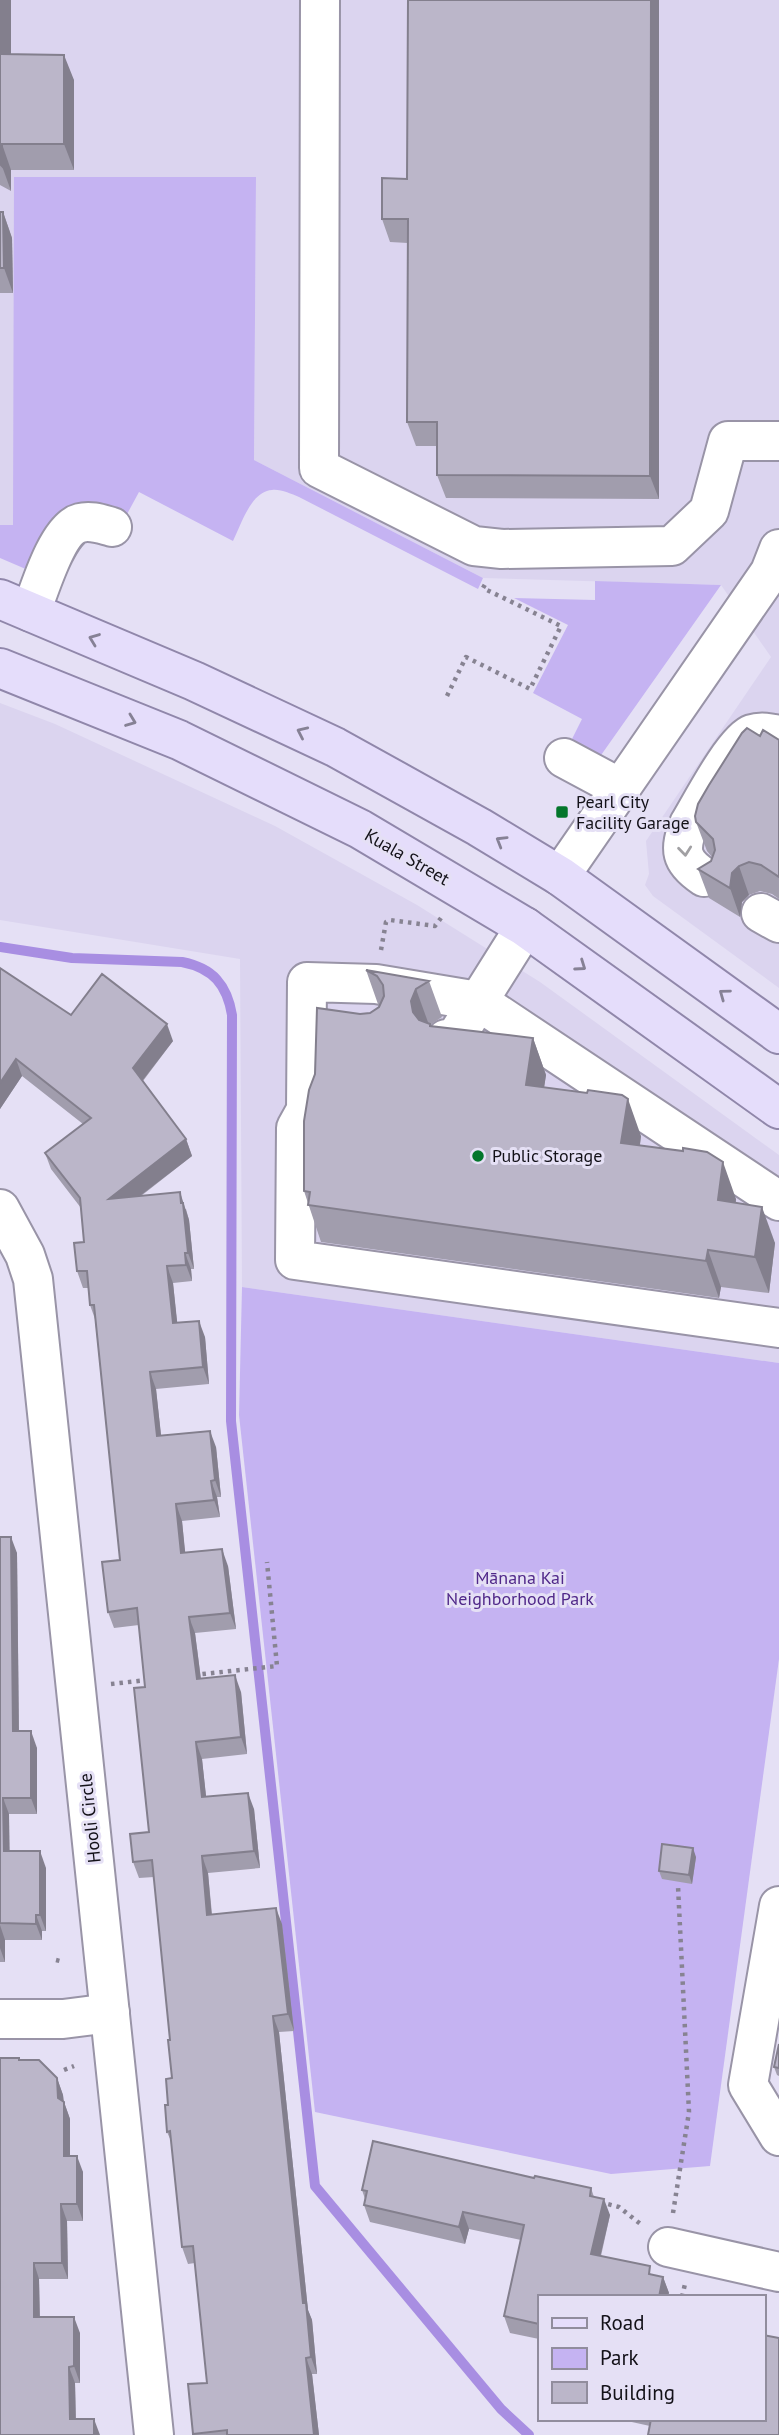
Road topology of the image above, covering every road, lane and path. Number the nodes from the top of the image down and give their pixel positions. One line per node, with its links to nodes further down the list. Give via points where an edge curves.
1 (320, 0): 2 (street, via 319,468 474,546 672,546 709,511 728,441)
2 (779, 441)
3 (112, 527): 6 (street, via 91,521 72,526)
4 (779, 548): 11 (street, via 770,572)
5 (488, 578): 8 (path, via 483,588 561,626 530,689 466,657)
6 (15, 606): 12 (main road, one-way to 6, via 335,747 194,681)
7 (0, 668): 15 (main road, Kuala Street, one-way to 15, via 179,740 309,802)
8 (447, 696)
9 (779, 735): 13 (street, one-way to 13, via 750,735 737,745 689,824 684,855 690,867)
10 (564, 758): 11 (street)
11 (620, 788): 12 (street)
12 (560, 876): 15 (main road); 20 (main road, one-way to 12)
13 (704, 877)
14 (443, 913): 16 (path, via 435,926 390,920)
15 (525, 927): 17 (street); 22 (main road, Kuala Street, one-way to 22)
16 (383, 934)
17 (478, 1001): 18 (street, via 376,984 307,982); 21 (street, via 454,1040); 23 (street)
18 (307, 1019): 19 (street); 25 (street, via 306,1110 296,1128 295,1260)
19 (348, 1025)
20 (779, 1034)
21 (446, 1039)
22 (779, 1109)
23 (779, 1201)
24 (0, 1209): 34 (street, Hooli Circle, via 33,1279)
25 (779, 1328)
26 (267, 1562): 27 (path, via 277,1666)
27 (190, 1676)
28 (152, 1680): 29 (path)
29 (114, 1684)
30 (678, 1886): 40 (path, via 689,2112)
31 (779, 1906): 38 (street, via 748,2085)
32 (56, 1960): 33 (path)
33 (64, 1962)
34 (110, 2013): 35 (street); 42 (street, Hooli Circle)
35 (0, 2019)
36 (74, 2066): 37 (path)
37 (64, 2070)
38 (779, 2136)
39 (593, 2200): 40 (path, via 619,2207 639,2225)
40 (669, 2240): 41 (street)
41 (779, 2272)
42 (154, 2435)

